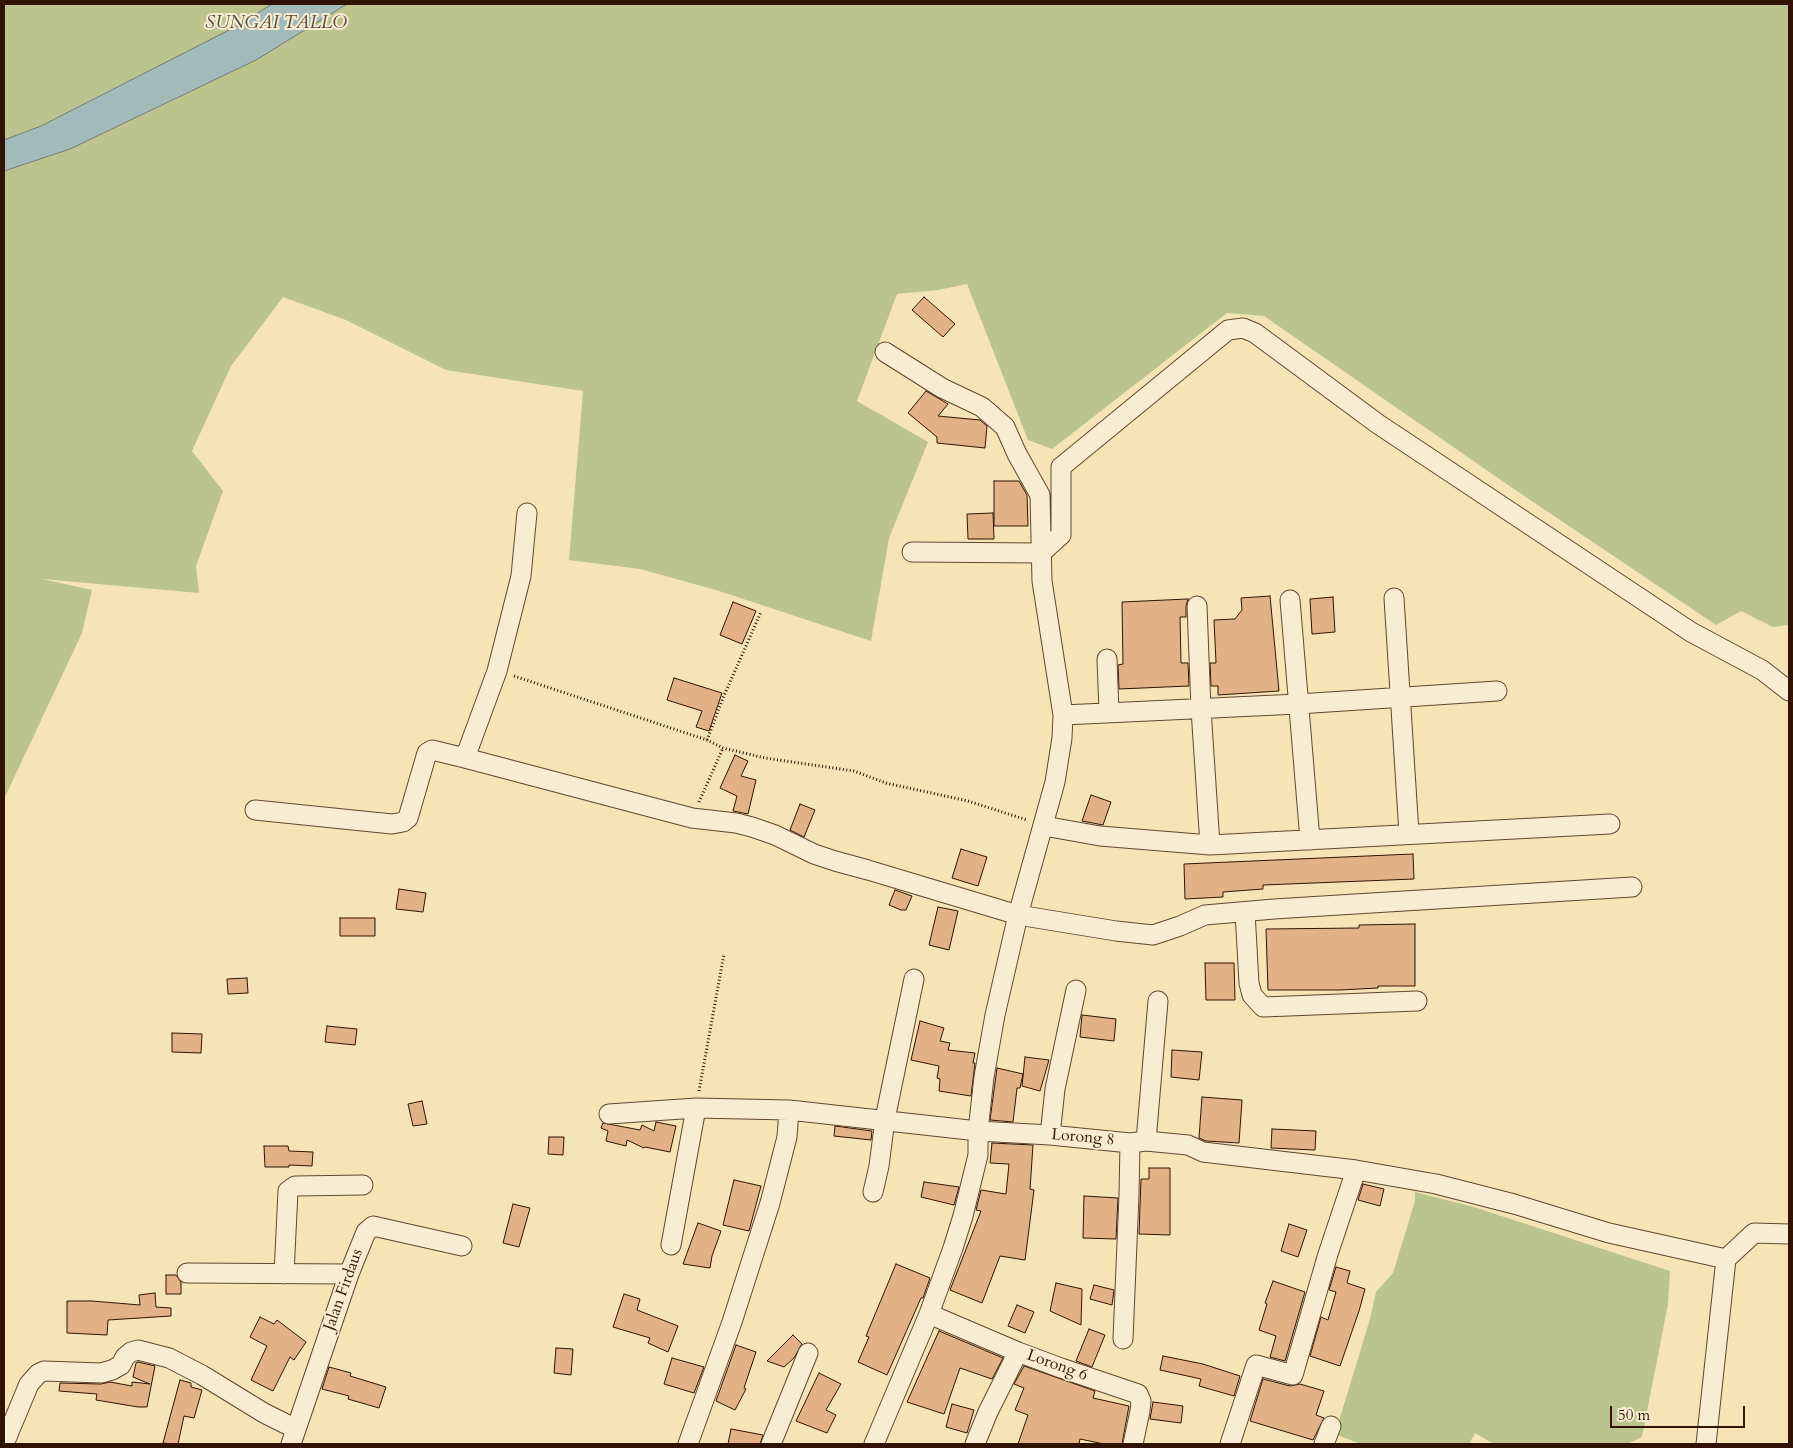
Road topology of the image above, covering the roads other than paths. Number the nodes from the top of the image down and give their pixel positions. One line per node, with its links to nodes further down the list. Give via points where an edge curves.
1 (885, 352): 4 (street, via 942,388 982,407 1004,427 1040,495)
2 (527, 513): 16 (street, via 521,576 497,670)
3 (912, 552): 4 (street)
4 (1042, 553): 10 (street, via 1061,535 1061,467 1228,330 1243,328 1394,435 1691,632 1762,670); 15 (street, via 1045,609)
5 (1394, 598): 11 (street)
6 (1290, 600): 12 (street)
7 (1197, 606): 13 (street)
8 (1106, 659): 14 (street)
9 (1497, 691): 11 (street)
10 (1789, 691)
11 (1401, 698): 12 (street); 20 (street)
12 (1298, 704): 13 (street); 21 (street)
13 (1201, 709): 14 (street); 22 (street)
14 (1109, 712): 15 (street)
15 (1063, 714): 19 (street, via 1058,765)
16 (465, 758): 17 (street, via 432,750 427,753 408,818 403,822 392,824); 25 (street, via 692,818 752,827 834,861)
17 (256, 810)
18 (1610, 824): 20 (street)
19 (1044, 826): 22 (street, via 1100,836); 25 (street)
20 (1409, 834): 21 (street)
21 (1310, 840): 22 (street)
22 (1210, 845)
23 (1632, 887): 24 (street)
24 (1245, 912): 25 (street, via 1205,915 1153,935); 29 (street, via 1249,983 1252,995 1263,1007)
25 (1018, 915): 34 (street, via 992,1033)
26 (914, 979): 33 (street)
27 (1076, 990): 35 (street, via 1055,1089)
28 (1158, 1001): 36 (street)
29 (1417, 1001)
30 (696, 1108): 31 (street, Lorong 8); 32 (street, Lorong 8); 41 (street)
31 (789, 1110): 33 (street, Lorong 8); 54 (street, via 770,1203)
32 (609, 1114)
33 (885, 1120): 34 (street, Lorong 8); 39 (street)
34 (978, 1131): 35 (street, Lorong 8); 47 (street, via 978,1155 963,1216)
35 (1050, 1135): 36 (street, Lorong 8)
36 (1138, 1142): 37 (street, Lorong 8, via 1188,1145 1203,1152); 48 (street, via 1129,1195)
37 (1356, 1170): 43 (street, Lorong 8, via 1436,1184 1608,1233); 59 (street, via 1293,1375 1256,1365)
38 (362, 1185): 45 (street, via 295,1186 288,1191)
39 (873, 1192)
40 (1789, 1234): 43 (street, via 1754,1233)
41 (671, 1245)
42 (462, 1246): 46 (street, Jalan Firdaus, via 373,1226 366,1232)
43 (1726, 1259): 61 (street)
44 (186, 1273): 45 (street)
45 (284, 1274): 46 (street)
46 (349, 1274): 52 (street, Jalan Firdaus)
47 (929, 1314): 49 (street, Lorong 6); 56 (street)
48 (1123, 1339)
49 (1018, 1352): 57 (street); 58 (street, Lorong 6, via 1138,1394 1141,1401)
50 (808, 1353): 55 (street)
51 (1331, 1426): 60 (street)
52 (294, 1437): 53 (street, via 264,1414 202,1376 169,1358 138,1350 107,1372 44,1371 38,1374 29,1384)
53 (4, 1444)
54 (688, 1444)
55 (771, 1444)
56 (874, 1444)
57 (976, 1444)
58 (1133, 1444)
59 (1230, 1444)
60 (1324, 1444)
61 (1706, 1444)

